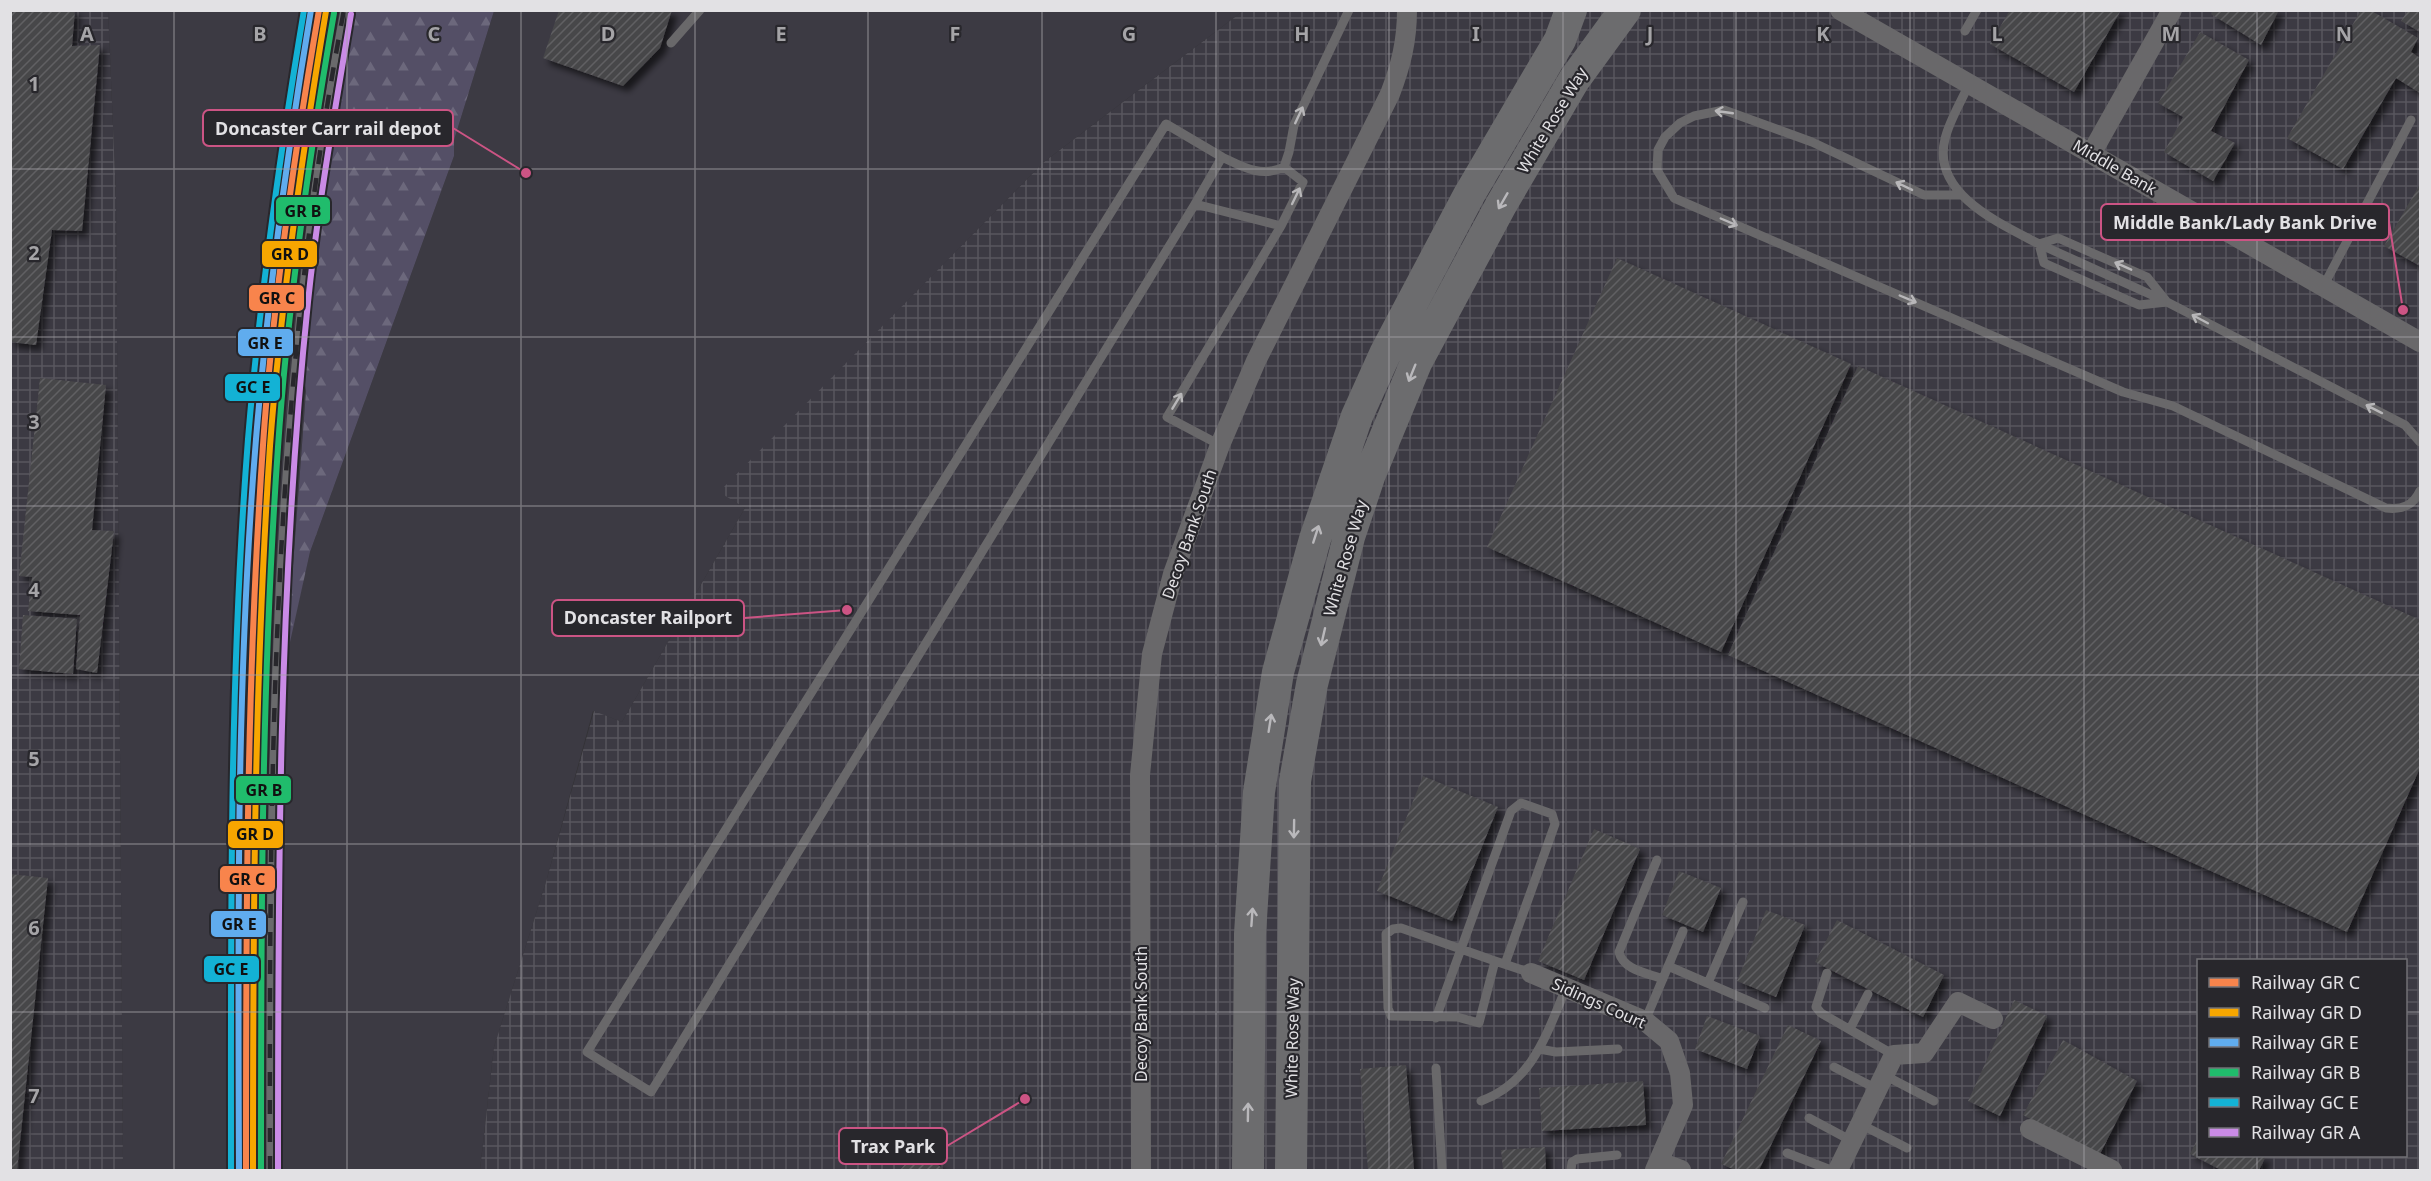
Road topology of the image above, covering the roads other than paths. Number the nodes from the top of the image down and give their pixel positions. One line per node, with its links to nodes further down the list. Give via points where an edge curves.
1 (700, 10): 10 (lane)
2 (1349, 10): 15 (lane, one-way to 2, via 1294,125)
3 (1407, 10): 24 (street, Decoy Bank South, via 1407,38 1390,93 1256,361)
4 (1571, 10): 61 (highway, White Rose Way, one-way to 4, via 1251,934 1259,792 1278,672 1311,550 1357,416 1385,354 1469,195 1560,40)
5 (1625, 10): 62 (highway, White Rose Way, one-way to 62, via 1574,80 1490,224 1416,363 1370,474 1349,537 1312,684 1295,782)
6 (1840, 10): 11 (street, Middle Bank)
7 (1977, 10): 9 (lane)
8 (2172, 10): 13 (street)
9 (1965, 32)
10 (671, 43)
11 (1969, 84): 13 (street, Middle Bank); 16 (lane, via 1945,139 1943,156)
12 (2411, 120): 20 (lane)
13 (2091, 154): 20 (street, Middle Bank)
14 (1222, 157): 15 (lane, via 1248,170 1270,174); 17 (lane); 17 (lane, via 1166,124 587,1052 651,1092)
15 (1284, 167): 18 (lane, one-way to 15, via 1303,182)
16 (1960, 195): 19 (lane, via 1986,216); 25 (lane, one-way to 25, via 1924,195 1812,142 1724,110 1680,123 1658,150 1657,170 1674,198 2123,392 2172,406 2386,508 2407,507)
17 (1195, 204): 18 (lane)
18 (1281, 226): 24 (lane, one-way to 18, via 1167,417)
19 (2038, 244): 21 (lane); 21 (lane, one-way to 19, via 2147,277 2058,238); 21 (lane, via 2044,262 2128,301 2139,305)
20 (2323, 287): 22 (street, Middle Bank)
21 (2167, 302): 23 (lane, one-way to 21, via 2405,425)
22 (2421, 342)
23 (2421, 442)
24 (1220, 446): 60 (street, Decoy Bank South, via 1173,574 1152,654 1145,708 1140,775)
25 (2421, 491)
26 (1657, 860): 35 (lane, via 1619,952 1626,965)
27 (1743, 902): 36 (lane)
28 (1683, 931): 32 (lane)
29 (1461, 949): 30 (lane); 31 (lane, via 1511,811 1521,802 1527,804 1552,814 1555,824); 40 (lane); 40 (lane, via 1401,928 1386,934 1391,1016)
30 (1495, 961): 31 (lane); 40 (lane, via 1479,1023 1457,1017)
31 (1505, 964): 34 (lane)
32 (1668, 966): 35 (lane); 36 (lane)
33 (1827, 973): 43 (lane, via 1816,1007)
34 (1532, 974): 37 (street, Sidings Court)
35 (1663, 979): 42 (lane)
36 (1708, 983): 39 (lane)
37 (1566, 988): 42 (street, Sidings Court); 44 (lane)
38 (1868, 994): 43 (lane)
39 (1765, 1008)
40 (1436, 1018)
41 (1993, 1019): 46 (street, via 1958,1002 1924,1053)
42 (1646, 1021): 58 (street, Sidings Court, via 1669,1041 1680,1073 1683,1105)
43 (1850, 1029): 46 (lane)
44 (1539, 1049): 45 (lane); 50 (lane, via 1521,1076)
45 (1618, 1049)
46 (1894, 1054): 49 (street)
47 (1834, 1067): 49 (lane)
48 (1436, 1068): 63 (lane)
49 (1880, 1082): 51 (lane); 54 (street)
50 (1481, 1101)
51 (1934, 1101)
52 (1809, 1118): 54 (lane)
53 (2030, 1129): 66 (street)
54 (1856, 1133): 55 (lane); 59 (street)
55 (1906, 1148)
56 (1787, 1153): 59 (lane)
57 (1617, 1155): 64 (lane, via 1577,1159)
58 (1657, 1166): 65 (street)
59 (1839, 1168)
60 (1141, 1170)
61 (1248, 1170)
62 (1291, 1170)
63 (1442, 1170)
64 (1571, 1170)
65 (1681, 1170)
66 (2112, 1170)

